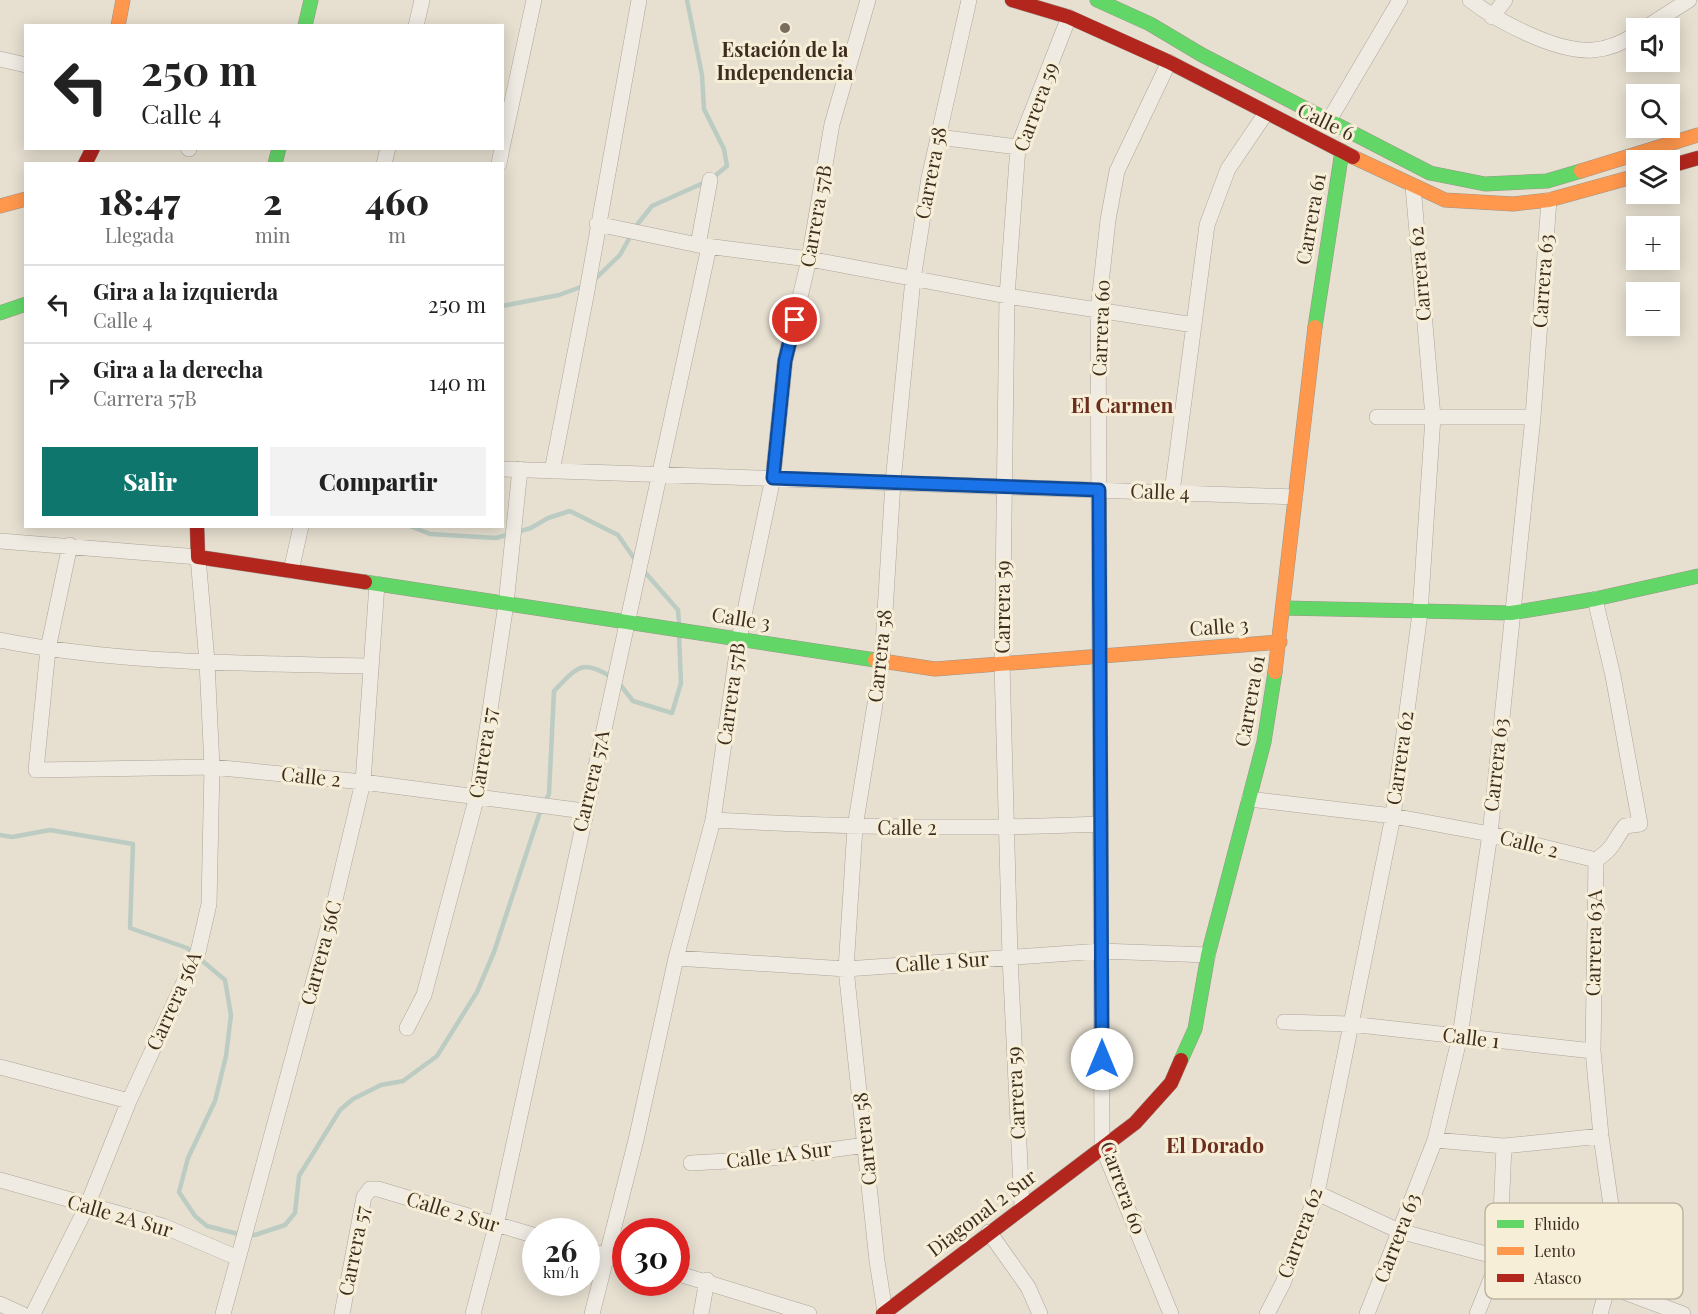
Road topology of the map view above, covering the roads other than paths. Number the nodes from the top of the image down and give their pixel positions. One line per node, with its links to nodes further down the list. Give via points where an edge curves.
1 (123, 0): 17 (main road)
2 (311, 0): 18 (main road)
3 (422, 0): 19 (street)
4 (534, 0): 28 (street)
5 (639, 0): 39 (street)
6 (868, 0): 41 (street, Carrera 57B, via 832,124)
7 (969, 0): 27 (street, Carrera 58)
8 (1012, 0): 14 (main road, Calle 6)
9 (1097, 0): 25 (main road, Calle 6, via 1150,24)
10 (1400, 0): 25 (street)
11 (1470, 0): 15 (street)
12 (1505, 0): 15 (street)
13 (1680, 2): 16 (street)
14 (1069, 17): 22 (main road, Calle 6); 29 (street, Carrera 59)
15 (1492, 17): 20 (street, via 1559,45 1593,50)
16 (1658, 18)
17 (118, 24)
18 (305, 24)
19 (416, 24)
20 (1626, 41)
21 (0, 58): 23 (street)
22 (1169, 62): 24 (main road, Calle 6); 45 (street, Carrera 60, via 1117,171)
23 (24, 64)
24 (1266, 113): 30 (main road, Calle 6); 47 (street, via 1228,169 1207,225)
25 (1329, 122): 26 (main road, Calle 6, via 1430,173 1485,184 1547,181)
26 (1698, 135)
27 (938, 137): 29 (street); 42 (street, Carrera 58)
28 (504, 139)
29 (1018, 147): 43 (street, Carrera 59)
30 (1342, 152): 35 (main road, Calle 6); 60 (main road, Carrera 61, via 1318,292)
31 (1698, 158): 32 (main road)
32 (1680, 163)
33 (710, 180): 40 (street, Carrera 57A)
34 (1626, 180): 37 (main road, Calle 6)
35 (1413, 186): 37 (main road, Calle 6, via 1445,200 1513,204); 49 (street, Carrera 62)
36 (24, 200): 38 (main road)
37 (1549, 200): 50 (street, Carrera 63)
38 (0, 206)
39 (597, 224): 40 (street); 53 (street)
40 (703, 246): 41 (street); 54 (street, Carrera 57A)
41 (809, 259): 42 (street); 55 (street, Carrera 57B, via 785,361)
42 (913, 279): 43 (street); 56 (street, Carrera 58)
43 (1007, 296): 45 (street); 57 (street, Carrera 59)
44 (24, 305): 46 (main road)
45 (1098, 311): 47 (street); 58 (street, Carrera 60)
46 (0, 313)
47 (1194, 325): 59 (street)
48 (1377, 417): 49 (street)
49 (1433, 417): 50 (street); 72 (street, Carrera 62)
50 (1533, 417): 73 (street, Carrera 63)
51 (504, 469): 52 (street, Calle 4)
52 (520, 469): 53 (street, Calle 4); 70 (street, Carrera 57)
53 (552, 471): 54 (street, Calle 4)
54 (661, 474): 55 (street, Calle 4); 74 (street, Carrera 57A)
55 (773, 478): 56 (street, Calle 4); 75 (street, Carrera 57B)
56 (893, 482): 57 (street, Calle 4); 80 (street, Carrera 58)
57 (1004, 486): 58 (street, Calle 4); 82 (street, Carrera 59)
58 (1099, 490): 59 (street, Calle 4); 79 (street, Carrera 60)
59 (1172, 492): 60 (street, Calle 4)
60 (1295, 497): 71 (main road, Carrera 61)
61 (197, 528): 65 (main road)
62 (301, 528): 66 (street)
63 (0, 541): 64 (street)
64 (70, 545): 65 (street); 78 (street)
65 (198, 557): 66 (main road, Calle 3); 81 (street, Carrera 56A)
66 (291, 571): 68 (main road, Calle 3)
67 (1698, 576): 69 (main road)
68 (377, 584): 70 (main road, Calle 3); 83 (street, Carrera 56C)
69 (1595, 599): 73 (main road); 95 (street, via 1640,824 1625,826 1615,847)
70 (506, 604): 74 (main road, Calle 3); 86 (street, Carrera 57)
71 (1284, 608): 72 (main road); 77 (main road, Carrera 61)
72 (1420, 613): 73 (main road); 89 (street, Carrera 62)
73 (1511, 613): 94 (street, Carrera 63)
74 (627, 622): 75 (main road, Calle 3); 88 (street, Carrera 57A)
75 (739, 639): 80 (main road, Calle 3); 90 (street, Carrera 57B)
76 (0, 640): 78 (street)
77 (1280, 642): 79 (main road, Calle 3); 87 (main road, Carrera 61, via 1264,742)
78 (48, 649): 81 (street); 84 (street, Calle 2, via 36,770)
79 (1100, 656): 82 (main road, Calle 3); 91 (street, Carrera 60)
80 (882, 661): 82 (main road, Calle 3, via 935,669); 92 (street, Carrera 58)
81 (207, 662): 83 (street); 84 (street, Carrera 56A)
82 (1002, 664): 93 (street, Carrera 59)
83 (370, 666): 85 (street, Carrera 56C)
84 (212, 767): 85 (street, Calle 2); 107 (street, Carrera 56A, via 209,904 198,952)
85 (363, 782): 86 (street, Calle 2); 129 (street, Carrera 56C, via 330,921)
86 (477, 796): 88 (street, Calle 2); 103 (street, Carrera 57, via 424,995)
87 (1249, 799): 89 (street, Calle 2); 97 (main road, Carrera 61)
88 (584, 811): 121 (street, Carrera 57A)
89 (1393, 816): 94 (street, Calle 2); 102 (street, Carrera 62)
90 (712, 820): 92 (street, Calle 2); 99 (street, Carrera 57B)
91 (1101, 824): 93 (street, Calle 2); 96 (street, Carrera 60)
92 (855, 827): 93 (street, Calle 2); 100 (street, Carrera 58)
93 (1007, 828): 98 (street, Carrera 59)
94 (1490, 834): 95 (street, Calle 2); 104 (street, Carrera 63)
95 (1596, 860): 105 (street, Carrera 63A)
96 (1101, 951): 97 (street, Calle 1 Sur); 98 (street, Calle 1 Sur); 111 (street, Carrera 60)
97 (1208, 955): 111 (main road, Carrera 61, via 1195,1029 1171,1083 1135,1123)
98 (1010, 957): 100 (street, Calle 1 Sur); 120 (street, Carrera 59)
99 (676, 958): 100 (street, Calle 1 Sur); 126 (street, Carrera 57B)
100 (846, 969): 110 (street, Carrera 58)
101 (1284, 1022): 102 (street)
102 (1350, 1024): 104 (street, Calle 1); 116 (street, Carrera 62)
103 (407, 1028)
104 (1460, 1036): 105 (street, Calle 1); 109 (street, Carrera 63)
105 (1593, 1051): 108 (street, Carrera 63A)
106 (0, 1067): 107 (street)
107 (129, 1101): 119 (street, Carrera 56A)
108 (1601, 1136): 112 (street); 118 (street, Carrera 63A)
109 (1435, 1140): 112 (street); 122 (street, Carrera 63)
110 (866, 1145): 113 (street, Calle 1A Sur, via 764,1159); 136 (street, Carrera 58)
111 (1102, 1146): 120 (main road, Diagonal 2 Sur); 146 (street, Carrera 60)
112 (1504, 1146): 117 (street)
113 (692, 1163)
114 (0, 1180): 119 (street, Calle 2A Sur)
115 (370, 1189): 121 (street, Calle 2 Sur, via 378,1188); 140 (street, Carrera 57, via 364,1197)
116 (1317, 1194): 122 (street); 147 (street, Carrera 62)
117 (1501, 1203)
118 (1611, 1203)
119 (87, 1206): 129 (street, Calle 2A Sur, via 163,1226); 138 (street, Carrera 56A)
120 (1022, 1207): 124 (main road, Diagonal 2 Sur)
121 (496, 1226): 123 (street, Calle 2 Sur); 141 (street, Carrera 57A)
122 (1399, 1231): 127 (street); 148 (street, Carrera 63)
123 (522, 1232)
124 (989, 1232): 136 (main road, Diagonal 2 Sur); 145 (street, via 1028,1287)
125 (600, 1253): 126 (street)
126 (607, 1255): 128 (street); 142 (street, Carrera 57B)
127 (1485, 1255)
128 (612, 1256)
129 (238, 1258): 139 (street, Carrera 56C)
130 (690, 1276): 131 (street)
131 (708, 1280): 143 (street); 144 (street)
132 (1485, 1294): 149 (street)
133 (1604, 1299): 150 (street, Carrera 63A)
134 (1643, 1299): 151 (street)
135 (0, 1304): 137 (street)
136 (884, 1313)
137 (22, 1314)
138 (33, 1314)
139 (223, 1314)
140 (342, 1314)
141 (473, 1314)
142 (592, 1314)
143 (701, 1314)
144 (808, 1314)
145 (1040, 1314)
146 (1171, 1314)
147 (1267, 1314)
148 (1367, 1314)
149 (1477, 1314)
150 (1600, 1314)
151 (1683, 1314)

